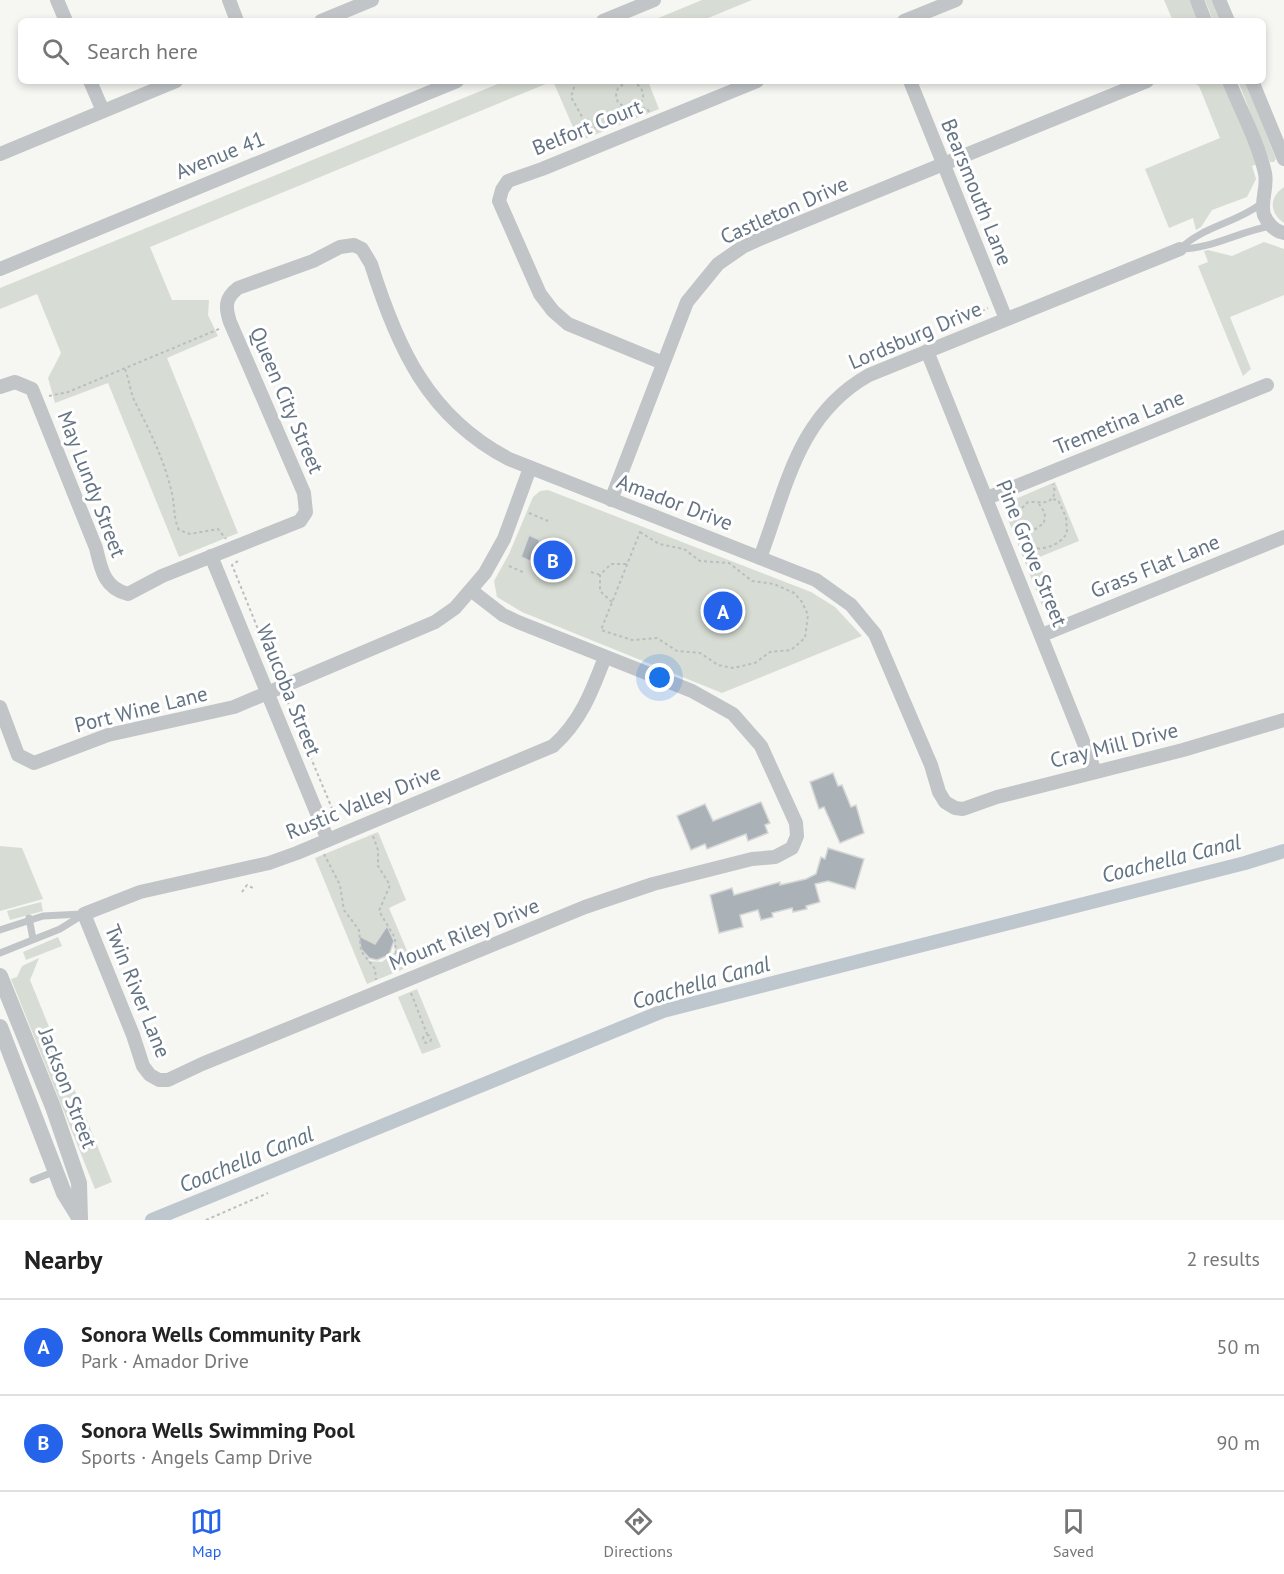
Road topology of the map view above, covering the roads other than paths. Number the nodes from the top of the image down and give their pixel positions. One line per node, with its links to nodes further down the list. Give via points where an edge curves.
1 (57, 0): 8 (street)
2 (229, 0): 9 (street)
3 (372, 0): 10 (street)
4 (654, 0): 11 (street)
5 (956, 0): 12 (street)
6 (1197, 0): 13 (street)
7 (1219, 0): 14 (street)
8 (65, 18)
9 (236, 18)
10 (328, 18)
11 (610, 18)
12 (911, 18)
13 (1204, 18)
14 (1227, 18)
15 (91, 84): 23 (street)
16 (169, 84): 23 (street)
17 (450, 84): 34 (street, Avenue 41)
18 (750, 84): 37 (street, Belfort Court, via 520,175 502,190 499,201 503,213 540,294 553,311 568,324)
19 (911, 84): 26 (street, Bearsmouth Lane)
20 (1140, 84): 26 (street, Castleton Drive)
21 (1230, 84): 27 (street, via 1263,163 1266,181)
22 (1253, 84): 25 (street)
23 (103, 111): 24 (street)
24 (0, 154)
25 (1284, 159)
26 (944, 164): 35 (street, Bearsmouth Lane); 37 (street, Castleton Drive, via 731,254 706,276 687,302)
27 (1262, 203): 28 (street); 29 (lane, Lordsburg Drive)
28 (1271, 226): 30 (street); 31 (lane, Lordsburg Drive)
29 (1214, 228): 31 (lane); 33 (lane, Lordsburg Drive, via 1192,237)
30 (1284, 233)
31 (1218, 241): 33 (lane, Lordsburg Drive, via 1196,249)
32 (362, 249): 40 (street, Amador Drive, via 410,366 434,399 471,436); 44 (street, Queen City Street, via 354,245 340,247 304,265 238,288 230,295 226,304 230,322 304,493 306,512 291,527)
33 (1180, 249): 35 (street, Lordsburg Drive)
34 (0, 269)
35 (1006, 319): 36 (street, Lordsburg Drive)
36 (927, 351): 41 (street, Pine Grove Street); 45 (street, Lordsburg Drive, via 849,386 817,418 803,444)
37 (663, 363): 42 (street, Castleton Drive)
38 (1267, 385): 41 (street, Tremetina Lane)
39 (0, 387): 44 (street, May Lundy Street, via 15,382 32,388 102,572 117,591 128,594)
40 (530, 468): 42 (street, Amador Drive); 46 (street, Port Wine Lane, via 499,548)
41 (987, 498): 47 (street, Pine Grove Street)
42 (611, 500): 45 (street, Amador Drive)
43 (1284, 537): 47 (street, Grass Flat Lane)
44 (211, 556): 49 (street, Waucoba Street)
45 (760, 558): 53 (street, Amador Drive, via 826,586 865,619 885,653 939,792)
46 (472, 591): 48 (street, via 503,615); 49 (street, Port Wine Lane, via 455,608 413,633)
47 (1042, 635): 52 (street, Pine Grove Street)
48 (606, 657): 54 (street, Rustic Valley Drive, via 580,717 553,746); 62 (street, Mount Riley Drive, via 711,699 733,714 761,746 796,823 797,836 792,848 775,857 653,884 585,907 177,1077)
49 (267, 694): 50 (street, Port Wine Lane, via 219,711 92,740 34,763 18,755); 54 (street, Waucoba Street)
50 (0, 706)
51 (1284, 720): 52 (street, Cray Mill Drive)
52 (1095, 771): 53 (street, Cray Mill Drive, via 963,809)
53 (955, 808)
54 (328, 840): 55 (street, Rustic Valley Drive, via 269,863 140,892)
55 (84, 914): 56 (lane, Rustic Valley Drive); 58 (lane, Rustic Valley Drive); 62 (street, Twin River Lane, via 143,1066)
56 (29, 918): 57 (lane, Rustic Valley Drive); 58 (lane)
57 (0, 930)
58 (33, 939): 59 (lane, Rustic Valley Drive)
59 (0, 953)
60 (0, 976): 65 (street, Jackson Street, via 79,1183)
61 (0, 1027): 63 (street, Jackson Street)
62 (159, 1080)
63 (56, 1171): 64 (lane); 65 (street, Jackson Street)
64 (33, 1180)
65 (80, 1220)

